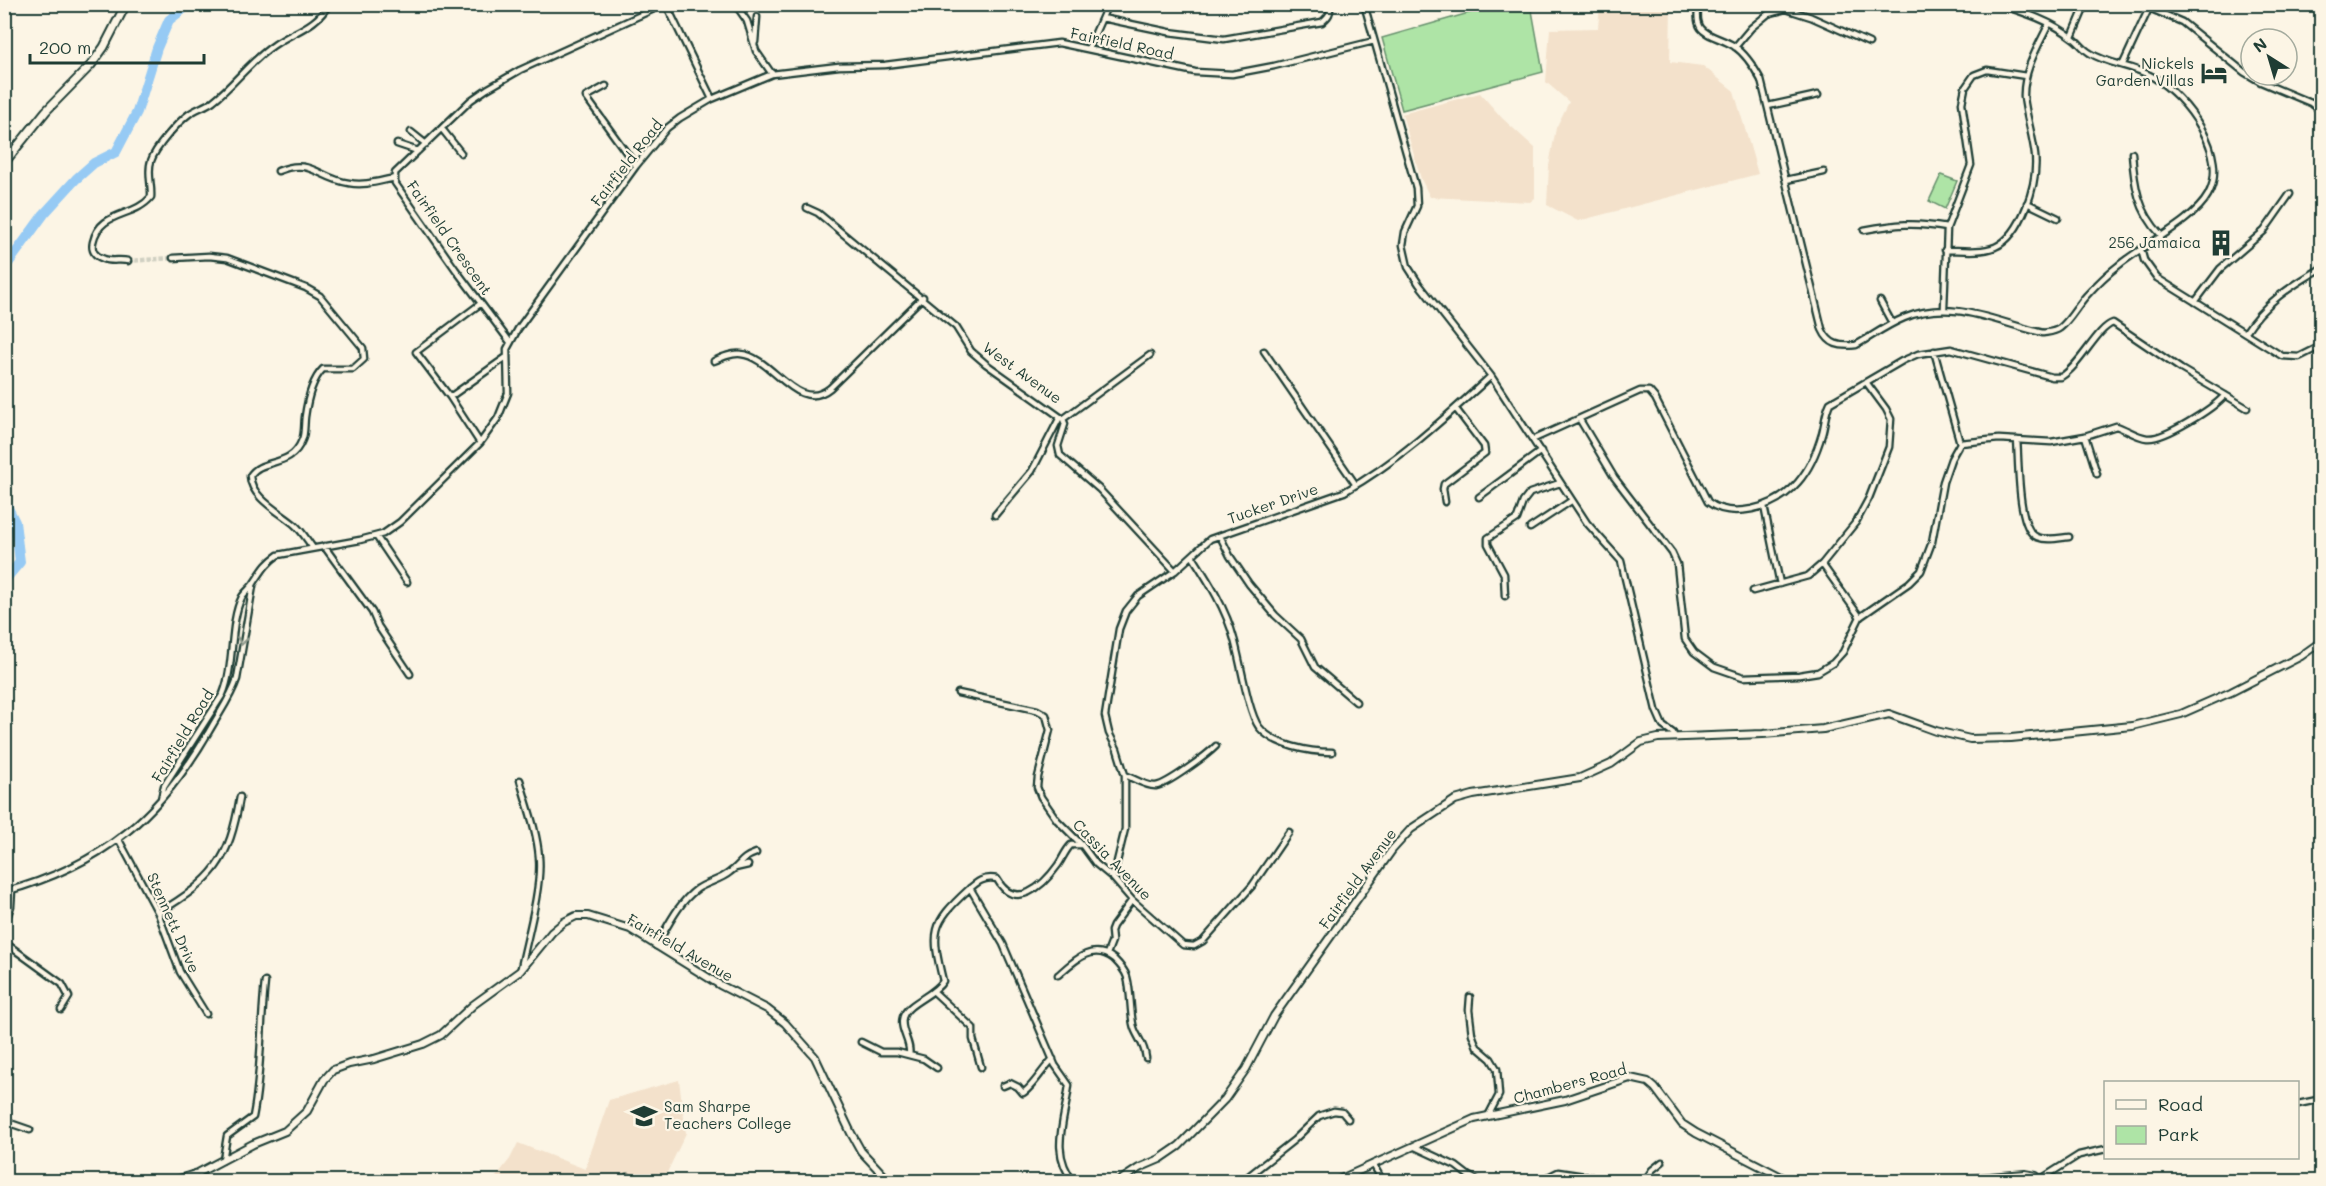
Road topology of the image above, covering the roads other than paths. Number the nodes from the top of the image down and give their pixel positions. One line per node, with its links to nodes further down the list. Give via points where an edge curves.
1 (126, 4): 38 (main road, via 91,65 46,111)
2 (329, 4): 54 (street, via 308,27 253,60 212,102 181,121 160,147 149,167 151,197 146,204 108,220 95,232 92,247 96,255 107,261)
3 (665, 4): 28 (street, Fairfield Crescent); 31 (street, Fairfield Crescent, via 507,77 471,100)
4 (735, 4): 19 (street, via 747,21)
5 (1108, 4): 15 (street)
6 (1329, 4): 15 (street, via 1331,10 1322,22 1224,39)
7 (1364, 4): 18 (street)
8 (1699, 4): 21 (street, via 1697,21 1701,29)
9 (1998, 4): 13 (street)
10 (2020, 4): 13 (street)
11 (2086, 4): 17 (street)
12 (2150, 6): 23 (street); 30 (street, via 2182,22 2244,72)
13 (2018, 10): 16 (street)
14 (757, 17): 19 (street)
15 (1102, 18): 22 (street)
16 (2049, 24): 17 (street); 25 (street)
17 (2072, 37): 23 (street, via 2089,52)
18 (1374, 41): 22 (street, Fairfield Road, via 1232,74 1184,70); 70 (street, via 1416,188 1418,206 1403,245 1407,267)
19 (754, 42): 24 (street)
20 (1869, 43): 21 (street, via 1786,9 1768,14)
21 (1735, 46): 29 (street, via 1757,72)
22 (1088, 49): 24 (street, Fairfield Road, via 1059,43 885,65)
23 (2123, 64): 50 (street, via 2155,78 2182,101 2196,119 2213,157 2209,194 2198,209)
24 (772, 74): 28 (street, Fairfield Road)
25 (2026, 76): 45 (street, via 2024,96 2036,170); 48 (street, via 1987,70 1974,75 1965,88 1962,103 1971,165)
26 (606, 86): 39 (street, via 586,97)
27 (1818, 95): 29 (street)
28 (712, 99): 39 (street, Fairfield Road, via 667,128)
29 (1768, 106): 43 (street)
30 (2322, 112)
31 (442, 129): 34 (street, Fairfield Crescent); 36 (street)
32 (411, 132): 34 (street)
33 (397, 144): 35 (street)
34 (426, 144): 35 (street, Fairfield Crescent)
35 (418, 151): 42 (street, Fairfield Crescent, via 395,173)
36 (461, 153)
37 (2132, 153): 50 (street, via 2135,192)
38 (4, 163)
39 (636, 166): 63 (street, Fairfield Road)
40 (278, 171): 42 (street, via 300,165 363,185)
41 (1824, 172): 43 (street)
42 (395, 178): 59 (street, Fairfield Crescent)
43 (1786, 180): 61 (street, via 1824,336 1836,345 1856,345)
44 (2290, 194): 58 (street, via 2264,231 2220,269)
45 (2027, 203): 47 (street); 52 (street, via 2010,237 1994,247)
46 (807, 208): 56 (street, West Avenue)
47 (2058, 218)
48 (1947, 228): 49 (street, via 1919,223); 52 (street)
49 (1864, 230)
50 (2161, 235): 51 (street)
51 (2141, 249): 58 (street, via 2157,278); 60 (street, via 2101,281 2054,332 2043,333)
52 (1945, 250): 60 (street)
53 (172, 258): 97 (street, via 227,258 306,288 320,296 363,348 364,359 353,369 323,369 317,375 303,440 292,455 259,468 250,476 257,493 296,526)
54 (128, 261)
55 (2322, 268): 62 (street, via 2268,304)
56 (923, 297): 69 (street, via 830,388 816,396 802,394 745,354); 76 (street, West Avenue, via 959,329 971,351)
57 (1880, 301): 61 (street)
58 (2195, 302): 62 (street)
59 (480, 304): 63 (street, Fairfield Crescent); 73 (street, via 416,352)
60 (1944, 308): 61 (street)
61 (1892, 323)
62 (2245, 333): 64 (street, via 2282,356 2299,357)
63 (510, 342): 68 (street, Fairfield Road)
64 (2317, 348)
65 (1264, 351): 86 (street)
66 (1934, 351): 71 (street, via 1902,361); 72 (street, via 1951,349 2061,377 2081,361 2104,328 2113,323); 82 (street)
67 (1150, 355): 76 (street)
68 (505, 358): 73 (street); 81 (street, Fairfield Road, via 509,384 506,401)
69 (714, 361)
70 (1491, 376): 75 (street, Tucker Drive); 79 (street)
71 (1866, 382): 90 (street, via 1830,403 1811,461 1796,485 1787,495); 99 (street, via 1891,419 1889,447 1860,514)
72 (2225, 395): 74 (street); 78 (street, via 2173,431 2154,439 2116,426)
73 (450, 397): 81 (street)
74 (2247, 408)
75 (1455, 409): 86 (street, Tucker Drive, via 1386,466); 89 (street, via 1484,446 1485,453 1444,484)
76 (1062, 418): 91 (street, via 1032,471); 100 (street, West Avenue, via 1065,424 1058,446 1060,455 1099,489)
77 (1580, 420): 79 (street); 90 (street, via 1640,391 1649,391 1708,502 1735,511); 106 (street, via 1605,464 1672,553 1677,564 1685,639 1694,652 1714,667 1743,676 1818,672 1843,652)
78 (2085, 436): 80 (street, via 2051,442); 84 (street)
79 (1534, 440): 83 (street)
80 (2017, 440): 82 (street); 95 (street, via 2026,526 2037,538)
81 (480, 443): 93 (street, Fairfield Road, via 400,522)
82 (1960, 443): 106 (street, via 1943,482 1932,542 1921,571)
83 (1541, 451): 85 (street); 87 (street)
84 (2097, 474)
85 (1560, 483): 88 (street); 105 (street, via 1528,495 1517,519 1488,538 1504,573)
86 (1356, 485): 94 (street, Tucker Drive)
87 (1479, 497)
88 (1571, 501): 92 (street); 111 (street, via 1621,561 1656,710)
89 (1445, 502)
90 (1764, 506): 103 (street)
91 (995, 515)
92 (1530, 528)
93 (376, 536): 96 (street, Fairfield Road); 101 (street)
94 (1220, 536): 98 (street, Tucker Drive); 110 (street, via 1255,592 1301,639 1315,667)
95 (2069, 537)
96 (324, 546): 97 (street, Fairfield Road); 108 (street, via 372,612)
97 (313, 548): 102 (street, Fairfield Road, via 278,555 267,562)
98 (1192, 556): 100 (street, Tucker Drive); 113 (street, via 1234,637 1258,726 1272,738 1288,744)
99 (1822, 564): 103 (street, via 1808,576); 106 (street)
100 (1175, 571): 114 (street, Tucker Drive, via 1138,596 1119,629 1105,716)
101 (407, 582)
102 (254, 584): 117 (street, Fairfield Road, one-way to 117, via 233,693 202,747); 117 (street, Fairfield Road, via 242,597 223,694 164,786)
103 (1780, 584): 104 (street)
104 (1754, 591)
105 (1505, 597)
106 (1860, 617)
107 (2322, 641): 111 (street, Fairfield Avenue, via 2231,692 2181,714 2132,726 1970,739 1889,714 1823,729)
108 (410, 674)
109 (958, 693): 120 (street, Cassia Avenue, via 1037,710 1046,716 1050,730 1037,788 1058,820)
110 (1356, 702)
111 (1674, 736): 164 (street, Fairfield Avenue, via 1641,742 1611,764 1580,778 1455,800 1411,829 1274,1016 1246,1069 1219,1106 1179,1146)
112 (1216, 746): 114 (street, via 1159,785)
113 (1332, 752)
114 (1125, 775): 124 (street, Tucker Drive, via 1125,830)
115 (520, 780): 134 (street, via 540,859)
116 (240, 797): 129 (street, via 235,828 222,859 190,894)
117 (161, 800): 119 (street, Fairfield Road)
118 (1289, 832): 128 (street, Cassia Avenue, via 1252,886 1199,944 1184,945)
119 (119, 840): 126 (street, Fairfield Road, via 77,865); 129 (street, Stennett Drive)
120 (1082, 845): 124 (street, Cassia Avenue); 125 (street, via 1071,845 1050,875 1027,894 1012,895 997,879 989,877)
121 (756, 854): 123 (street, via 741,859)
122 (748, 866): 123 (street)
123 (735, 868): 132 (street, via 697,889)
124 (1113, 878): 128 (street, Cassia Avenue)
125 (970, 888): 137 (street, via 940,919 936,951 943,981); 144 (street, via 1003,945)
126 (12, 890): 127 (street, Fairfield Road); 130 (street)
127 (4, 892)
128 (1132, 900): 133 (street, via 1113,926)
129 (158, 913): 140 (street, Stennett Drive, via 180,972)
130 (4, 926)
131 (4, 942): 139 (street, via 63,984 69,997)
132 (656, 946): 134 (street, Fairfield Avenue, via 630,929 576,916 552,932); 162 (street, Fairfield Avenue, via 785,1023 815,1057 861,1151)
133 (1107, 954): 135 (street, via 1083,955); 143 (street, via 1127,976 1133,1024)
134 (520, 971): 156 (street, Fairfield Avenue, via 473,1005 441,1035 423,1044 333,1070 296,1123)
135 (1058, 975)
136 (265, 982): 156 (street, via 259,1090 253,1117 227,1136)
137 (933, 991): 142 (street, via 903,1017); 145 (street, via 973,1028)
138 (1470, 998): 150 (street, via 1472,1034 1477,1047 1497,1068 1499,1095)
139 (61, 1010)
140 (206, 1014)
141 (861, 1042): 142 (street, via 881,1052)
142 (909, 1055): 146 (street)
143 (1146, 1058)
144 (1053, 1059): 147 (street, via 1028,1091 1023,1093 1010,1083); 163 (street, via 1069,1085 1059,1154)
145 (981, 1067)
146 (937, 1068)
147 (1002, 1086)
148 (2322, 1099): 149 (street)
149 (2299, 1104)
150 (1488, 1116): 154 (street, Chambers Road, via 1460,1124); 172 (street, Chambers Road, via 1565,1100 1630,1078 1639,1079 1655,1088 1677,1118 1696,1133)
151 (1348, 1119): 165 (street, via 1342,1112 1334,1111 1319,1116)
152 (4, 1121): 153 (street)
153 (30, 1130)
154 (1414, 1147): 158 (street, Chambers Road); 159 (street, via 1456,1166)
155 (2104, 1149): 160 (street, via 2079,1155)
156 (223, 1160): 161 (street, Fairfield Avenue)
157 (1662, 1162): 171 (street)
158 (1373, 1164): 166 (street, Chambers Road); 167 (street)
159 (1470, 1179): 168 (street)
160 (2042, 1180): 173 (street, via 2025,1174)
161 (170, 1182)
162 (890, 1182)
163 (1074, 1182)
164 (1118, 1182)
165 (1241, 1182)
166 (1334, 1182)
167 (1383, 1182)
168 (1481, 1182)
169 (1538, 1182): 170 (street, via 1558,1172)
170 (1603, 1182)
171 (1644, 1182)
172 (1791, 1182)
173 (1931, 1182)

